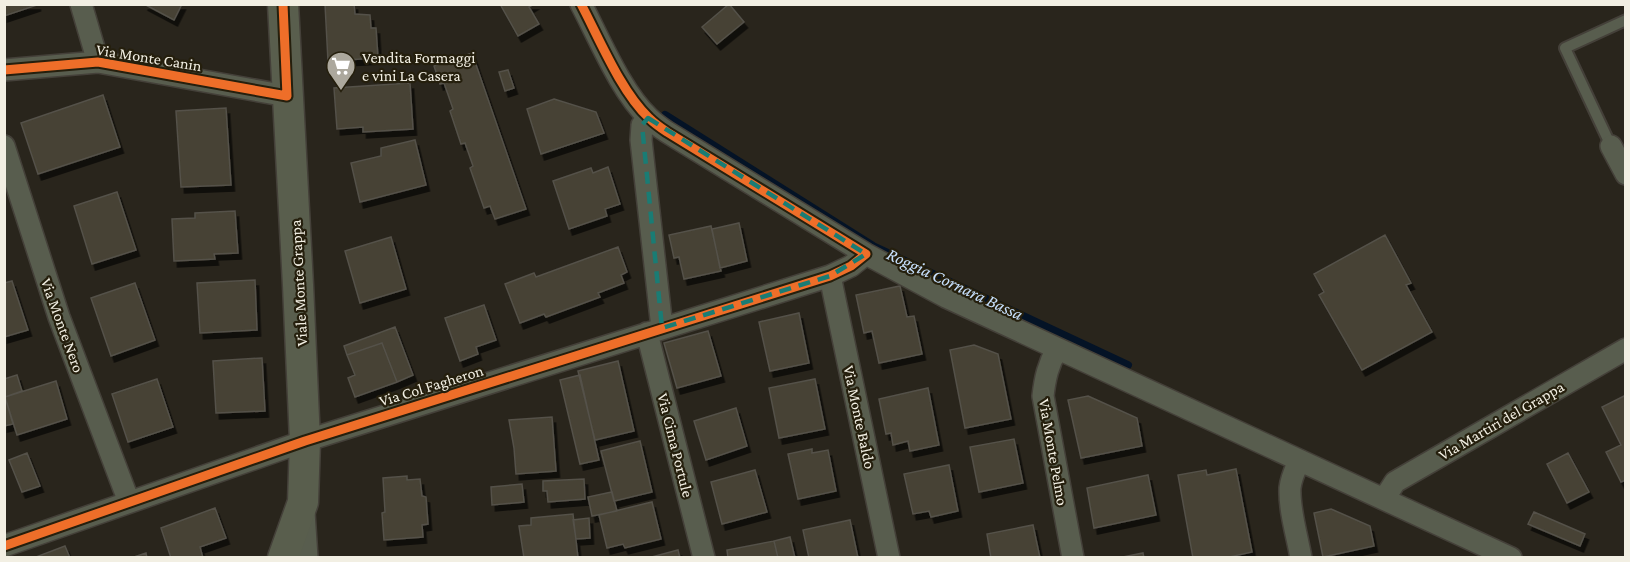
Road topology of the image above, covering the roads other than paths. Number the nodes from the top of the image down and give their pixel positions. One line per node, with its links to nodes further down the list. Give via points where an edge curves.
1 (81, 4): 5 (street)
2 (283, 4): 7 (street, Viale Monte Grappa)
3 (581, 4): 8 (street, via 622,82)
4 (1626, 20): 10 (lane, via 1565,48)
5 (98, 62): 6 (street, Via Monte Canin); 7 (street, Via Monte Canin)
6 (4, 70)
7 (287, 96): 17 (street, Viale Monte Grappa)
8 (648, 118): 12 (street); 14 (street, via 642,125 641,140)
9 (4, 146): 20 (street, Via Monte Nero, via 58,316)
10 (1611, 146): 11 (street)
11 (1626, 174)
12 (866, 254): 13 (street, Via Col Fagheron); 15 (street)
13 (830, 276): 14 (street, Via Col Fagheron); 26 (street, Via Monte Baldo)
14 (655, 330): 17 (street, Via Col Fagheron); 25 (street, Via Cima Portule)
15 (1057, 349): 18 (street); 27 (street, Via Monte Pelmo, via 1047,369 1043,396)
16 (1626, 349): 19 (street, Via Martiri del Grappa, via 1395,482)
17 (305, 441): 20 (street, Via Col Fagheron); 21 (street, Viale Monte Grappa)
18 (1299, 461): 19 (street); 28 (street, via 1290,487)
19 (1384, 499): 29 (street)
20 (129, 502): 22 (street, Via Col Fagheron)
21 (303, 502): 23 (street, Viale Monte Grappa); 24 (street)
22 (4, 546)
23 (283, 558)
24 (307, 558)
25 (704, 558)
26 (889, 558)
27 (1073, 558)
28 (1301, 558)
29 (1511, 558)

